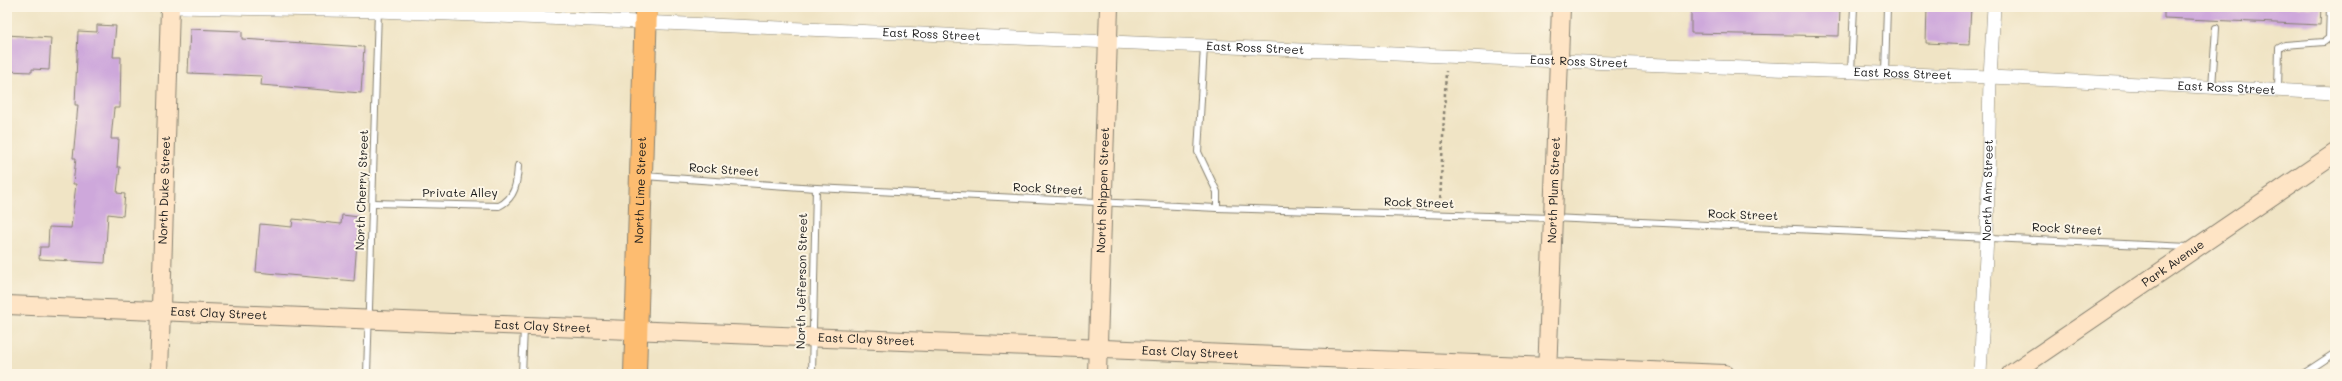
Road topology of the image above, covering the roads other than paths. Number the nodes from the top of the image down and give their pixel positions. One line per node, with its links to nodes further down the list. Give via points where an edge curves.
1 (170, 7): 33 (main road, North Duke Street)
2 (176, 7): 9 (street, East Ross Street)
3 (1109, 7): 13 (main road, North Shippen Street)
4 (1561, 7): 15 (main road, North Plum Street)
5 (1854, 7): 16 (lane)
6 (1887, 7): 17 (lane)
7 (1994, 7): 18 (street, North Ann Street)
8 (2330, 7): 20 (lane, via 2329,38 2324,42 2285,45 2279,48)
9 (378, 9): 10 (street, East Ross Street); 27 (lane, North Cherry Street)
10 (475, 11): 11 (street, East Ross Street)
11 (646, 15): 13 (street, East Ross Street); 24 (highway, North Lime Street)
12 (2216, 28): 19 (lane)
13 (1107, 42): 14 (street, East Ross Street); 26 (main road, North Shippen Street)
14 (1204, 46): 15 (street, East Ross Street); 28 (lane, via 1198,152 1217,192)
15 (1559, 61): 16 (street, East Ross Street); 29 (main road, North Plum Street)
16 (1851, 72): 17 (street, East Ross Street)
17 (1885, 73): 18 (street, East Ross Street)
18 (1990, 76): 19 (street, East Ross Street); 30 (street, North Ann Street)
19 (2212, 86): 20 (street, East Ross Street)
20 (2278, 89): 21 (street, East Ross Street)
21 (2335, 93)
22 (2335, 153): 31 (main road, Park Avenue)
23 (518, 166): 27 (lane, Private Alley, via 517,181 511,198 498,206)
24 (641, 175): 25 (lane, Rock Street); 36 (highway, North Lime Street)
25 (816, 188): 26 (lane, Rock Street); 37 (lane, North Jefferson Street)
26 (1102, 202): 28 (lane, Rock Street); 38 (main road, North Shippen Street)
27 (373, 203): 34 (lane, North Cherry Street)
28 (1217, 208): 29 (lane, Rock Street)
29 (1552, 218): 30 (lane, Rock Street); 40 (main road, North Plum Street)
30 (1987, 236): 31 (lane, Rock Street); 48 (street, North Ann Street)
31 (2197, 247): 49 (main road, Park Avenue)
32 (7, 305): 33 (main road, East Clay Street)
33 (161, 312): 34 (main road, East Clay Street); 41 (main road, North Duke Street)
34 (369, 320): 35 (main road, East Clay Street); 42 (lane, North Cherry Street)
35 (524, 326): 36 (main road, East Clay Street); 43 (lane)
36 (636, 330): 37 (main road, East Clay Street); 44 (highway, North Lime Street)
37 (811, 338): 38 (main road, East Clay Street); 45 (lane, North Jefferson Street)
38 (1098, 349): 40 (main road, East Clay Street); 46 (main road, North Shippen Street)
39 (2335, 353): 50 (lane)
40 (1547, 371): 47 (main road, East Clay Street)
41 (159, 374)
42 (367, 374)
43 (522, 374)
44 (635, 374)
45 (812, 374)
46 (1097, 374)
47 (1726, 374)
48 (1980, 374)
49 (2011, 374)
50 (2304, 374)

